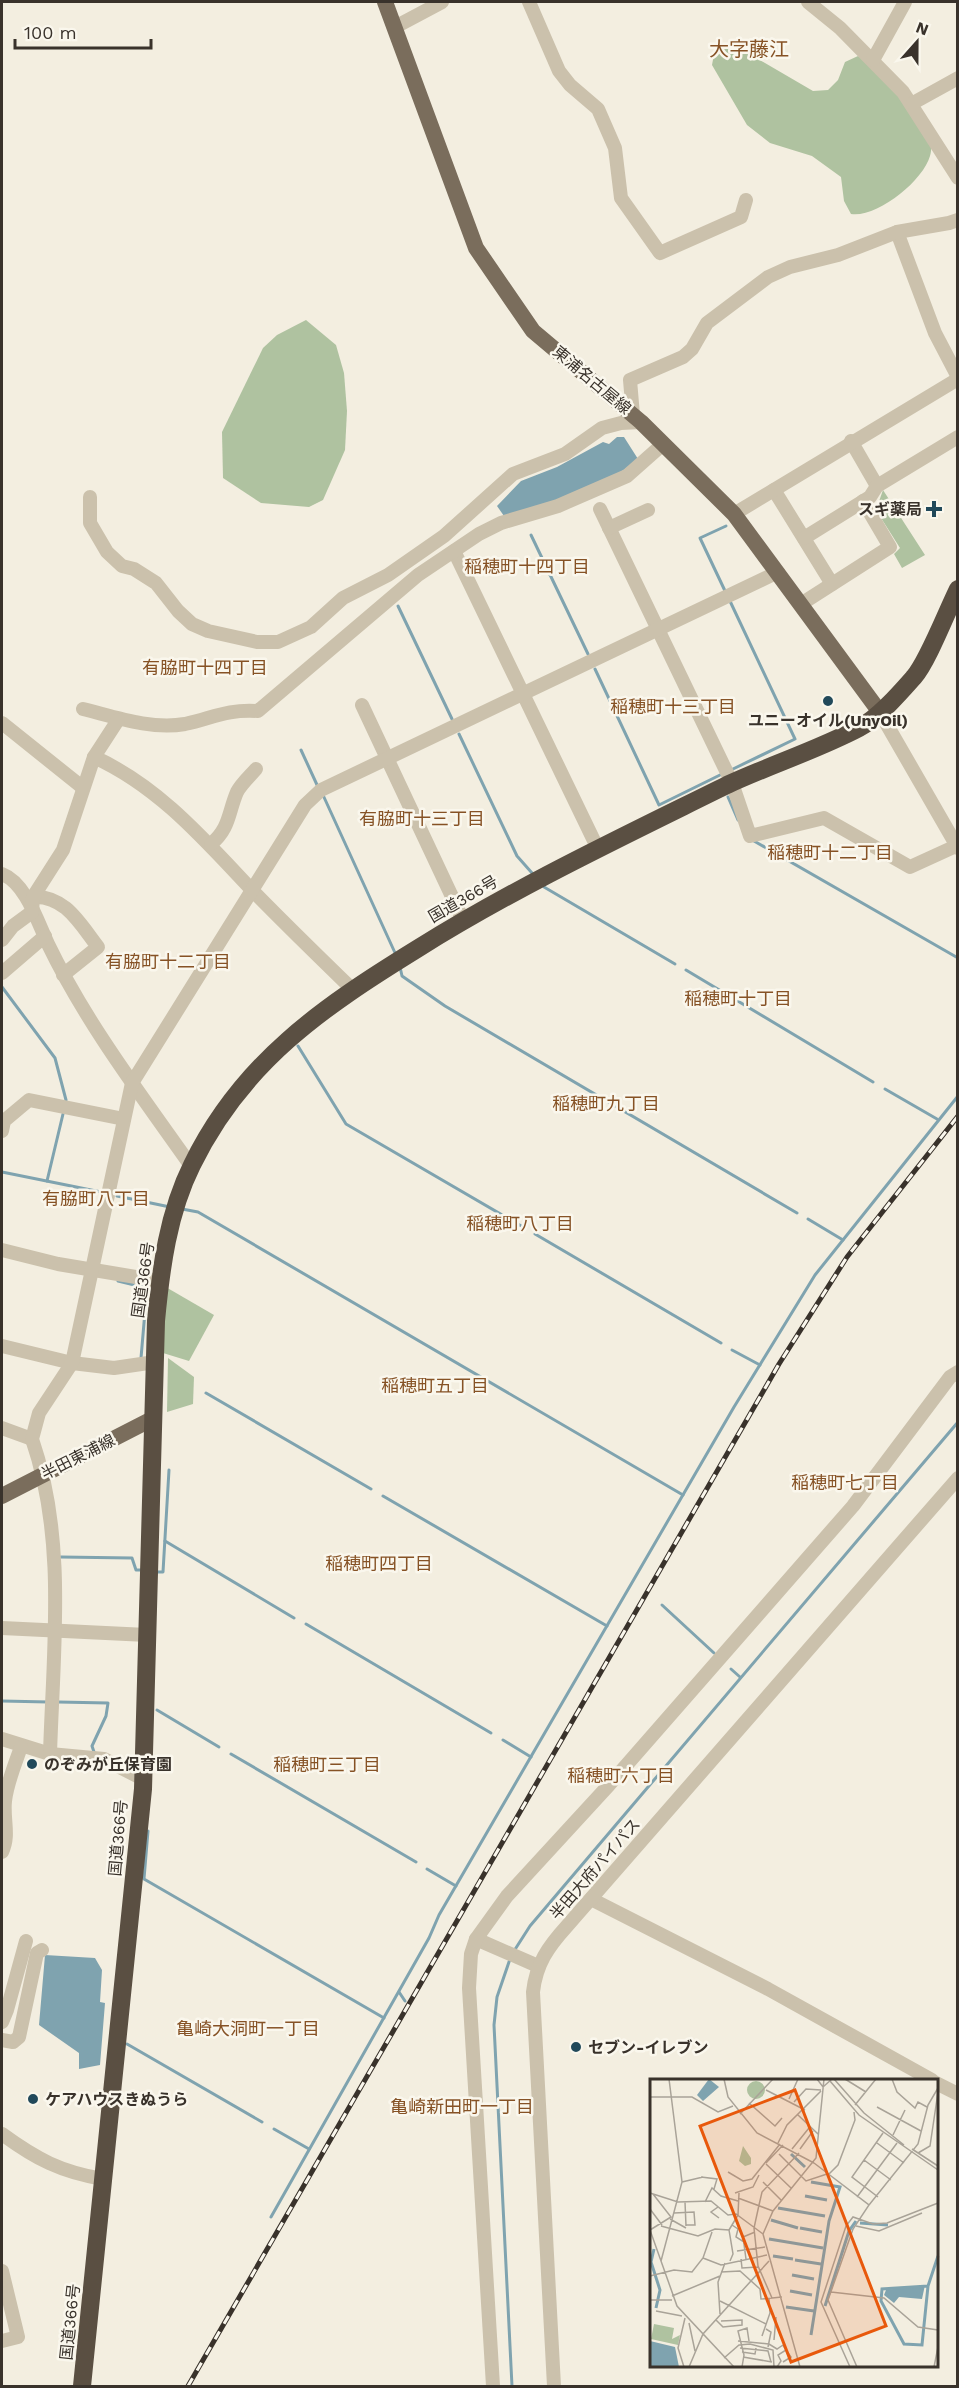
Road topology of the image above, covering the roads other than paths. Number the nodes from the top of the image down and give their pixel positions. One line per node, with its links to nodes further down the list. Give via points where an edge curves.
1 (385, 2): 6 (main road, 東浦名古屋線)
2 (442, 2): 6 (street)
3 (529, 2): 11 (street, via 559,71 598,109 615,148 621,198 660,253 741,218)
4 (808, 2): 7 (street)
5 (905, 2): 7 (street)
6 (395, 27): 15 (main road, 東浦名古屋線, via 476,248 534,331)
7 (873, 60): 9 (street)
8 (957, 78): 9 (street)
9 (913, 104): 10 (street)
10 (957, 178)
11 (746, 200)
12 (957, 220): 13 (street)
13 (897, 232): 14 (street, via 935,333); 15 (street, via 838,255 790,267 758,284 707,323 683,357 630,380)
14 (957, 378): 17 (street)
15 (637, 418): 18 (main road, 東浦名古屋線); 22 (street, via 602,428 565,454 513,474)
16 (957, 437): 19 (street)
17 (851, 441): 19 (street); 20 (street)
18 (662, 445): 26 (main road, 東浦名古屋線); 27 (street, via 627,476 550,510)
19 (877, 486): 23 (street)
20 (774, 490): 26 (street); 29 (street)
21 (90, 497): 22 (street, via 93,531 106,552 122,566 156,583 192,624 208,632 257,642 278,642 311,627 343,598 388,575 444,536)
22 (486, 500): 27 (street)
23 (863, 501): 29 (street); 32 (street, via 890,547)
24 (600, 509): 28 (street)
25 (648, 510): 28 (street)
26 (734, 514): 31 (main road, 東浦名古屋線)
27 (501, 523): 30 (street)
28 (609, 528): 35 (street)
29 (804, 538): 32 (street)
30 (454, 551): 36 (street); 40 (street, via 382,604 258,711 233,710 185,724)
31 (778, 572): 34 (main road, 東浦名古屋線); 35 (street)
32 (832, 584): 34 (street)
33 (957, 589): 39 (highway, 国道366号, via 916,674)
34 (801, 604): 39 (main road, 東浦名古屋線)
35 (657, 630): 36 (street); 45 (street)
36 (521, 694): 43 (street); 49 (street)
37 (362, 705): 43 (street)
38 (83, 709): 40 (street)
39 (879, 711): 45 (highway, 国道366号, via 862,727); 48 (street)
40 (118, 720): 42 (street)
41 (2, 723): 46 (street)
42 (94, 756): 46 (street); 47 (street, via 136,778)
43 (388, 759): 51 (street, via 321,790 305,805); 54 (street)
44 (256, 769): 47 (street, via 237,792 221,836)
45 (732, 783): 48 (street, via 750,836 824,818 910,867); 49 (highway, 国道366号)
46 (82, 787): 52 (street, via 63,850)
47 (211, 844): 51 (street)
48 (957, 847)
49 (598, 849): 54 (highway, 国道366号)
50 (2, 873): 53 (street, via 22,892)
51 (251, 889): 59 (street); 60 (street)
52 (33, 897): 53 (street); 58 (street, via 43,896 67,907 98,947)
53 (32, 912): 55 (street); 56 (street)
54 (463, 920): 59 (highway, 国道366号)
55 (45, 936): 57 (street); 58 (street)
56 (2, 940)
57 (2, 973)
58 (63, 975): 60 (street)
59 (352, 989): 63 (highway, 国道366号, via 308,1021 251,1075 218,1119)
60 (132, 1083): 61 (street); 63 (street)
61 (124, 1119): 62 (street, via 29,1100 4,1121); 65 (street)
62 (2, 1131)
63 (191, 1166): 66 (highway, 国道366号, via 176,1208)
64 (2, 1250): 65 (street)
65 (93, 1270): 66 (street); 68 (street)
66 (160, 1281): 69 (highway, 国道366号)
67 (2, 1346): 68 (street)
68 (73, 1359): 69 (street, via 114,1368); 73 (street, via 39,1413)
69 (155, 1362): 71 (highway, 国道366号)
70 (957, 1372): 86 (street, via 853,1506 507,1896)
71 (154, 1418): 74 (main road, 半田東浦線); 79 (highway, 国道366号)
72 (2, 1428): 73 (street)
73 (32, 1440): 74 (street)
74 (42, 1475): 76 (main road, 半田東浦線); 78 (street, via 53,1537)
75 (957, 1478): 85 (street, 半田大府パイパス)
76 (2, 1496)
77 (2, 1628): 78 (street)
78 (54, 1629): 79 (street); 82 (street)
79 (147, 1635): 83 (highway, 国道366号)
80 (2, 1739): 81 (street)
81 (21, 1747): 82 (street); 84 (street, via 6,1791 7,1834)
82 (50, 1754): 83 (street, via 104,1758)
83 (143, 1779): 96 (highway, 国道366号)
84 (2, 1852)
85 (591, 1899): 89 (street, 半田大府パイパス); 92 (street, via 768,1989)
86 (476, 1939): 89 (street); 100 (street, via 469,1988)
87 (26, 1941): 90 (street)
88 (42, 1950): 91 (street, via 37,1953 19,2037 13,2042)
89 (533, 1964): 101 (street, 半田大府パイパス)
90 (2, 2022)
91 (2, 2040)
92 (930, 2079)
93 (938, 2084): 94 (street)
94 (957, 2094)
95 (2, 2134): 96 (street, via 25,2151 71,2174)
96 (103, 2179): 99 (highway, 国道366号)
97 (2, 2271): 98 (street, via 18,2337)
98 (2, 2341)
99 (82, 2386)
100 (493, 2386)
101 (554, 2386)

